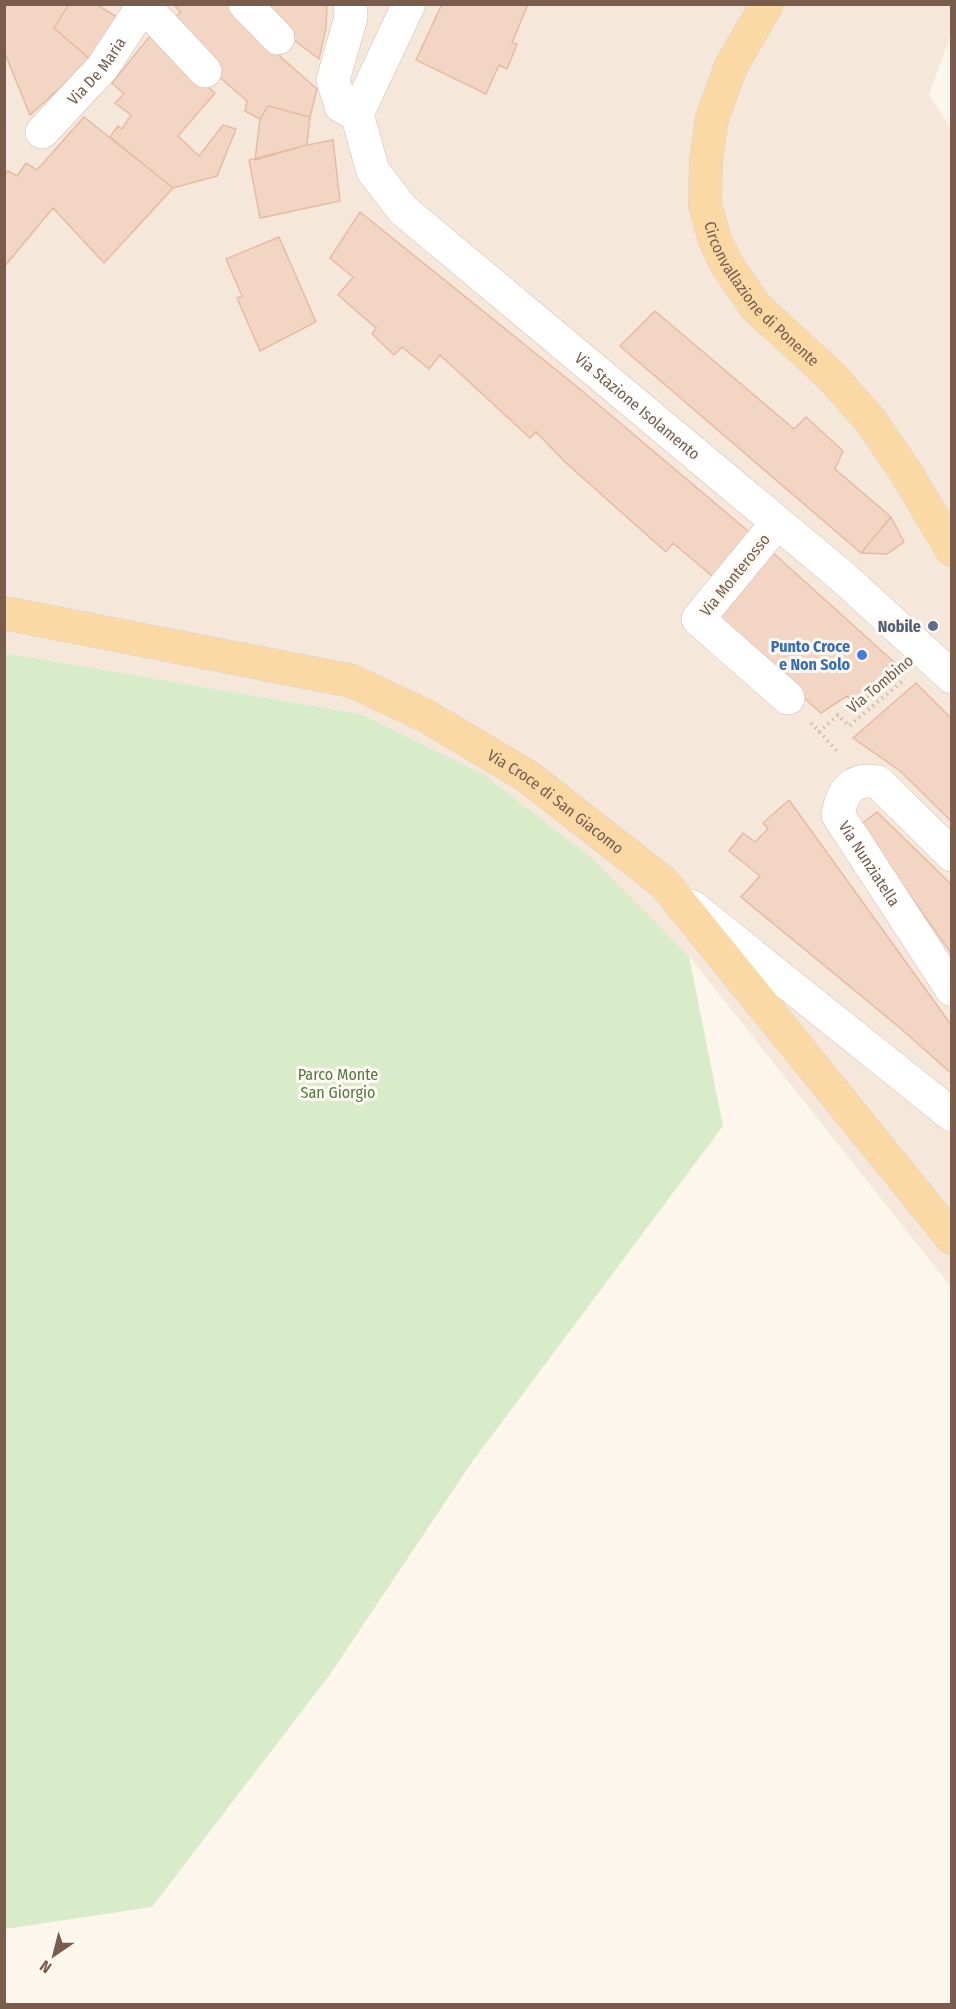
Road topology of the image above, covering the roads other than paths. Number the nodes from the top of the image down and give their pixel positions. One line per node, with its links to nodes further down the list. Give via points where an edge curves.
1 (245, 4): 6 (street)
2 (409, 4): 8 (street)
3 (767, 4): 11 (main road, Circonvallazione di Ponente, via 731,66 712,119 705,205 715,240 756,307 831,376 870,420)
4 (144, 5): 7 (street); 9 (street, Via De Maria, via 102,68)
5 (355, 9): 8 (street, via 333,80 341,106)
6 (278, 38)
7 (205, 71)
8 (357, 114): 10 (street, Via Stazione Isolamento, via 373,171 402,210)
9 (42, 132)
10 (777, 523): 13 (street, Via Stazione Isolamento); 14 (street, Via Monterosso, via 698,619)
11 (951, 550)
12 (4, 613): 16 (main road, Via Croce di San Giacomo, via 352,681 426,716 526,776)
13 (941, 667)
14 (788, 698)
15 (951, 855): 17 (street, Via Nunziatella, via 878,783 864,780 841,798 838,815)
16 (664, 883): 18 (street); 19 (main road, Via Croce di San Giacomo)
17 (951, 990)
18 (951, 1115)
19 (951, 1238)

